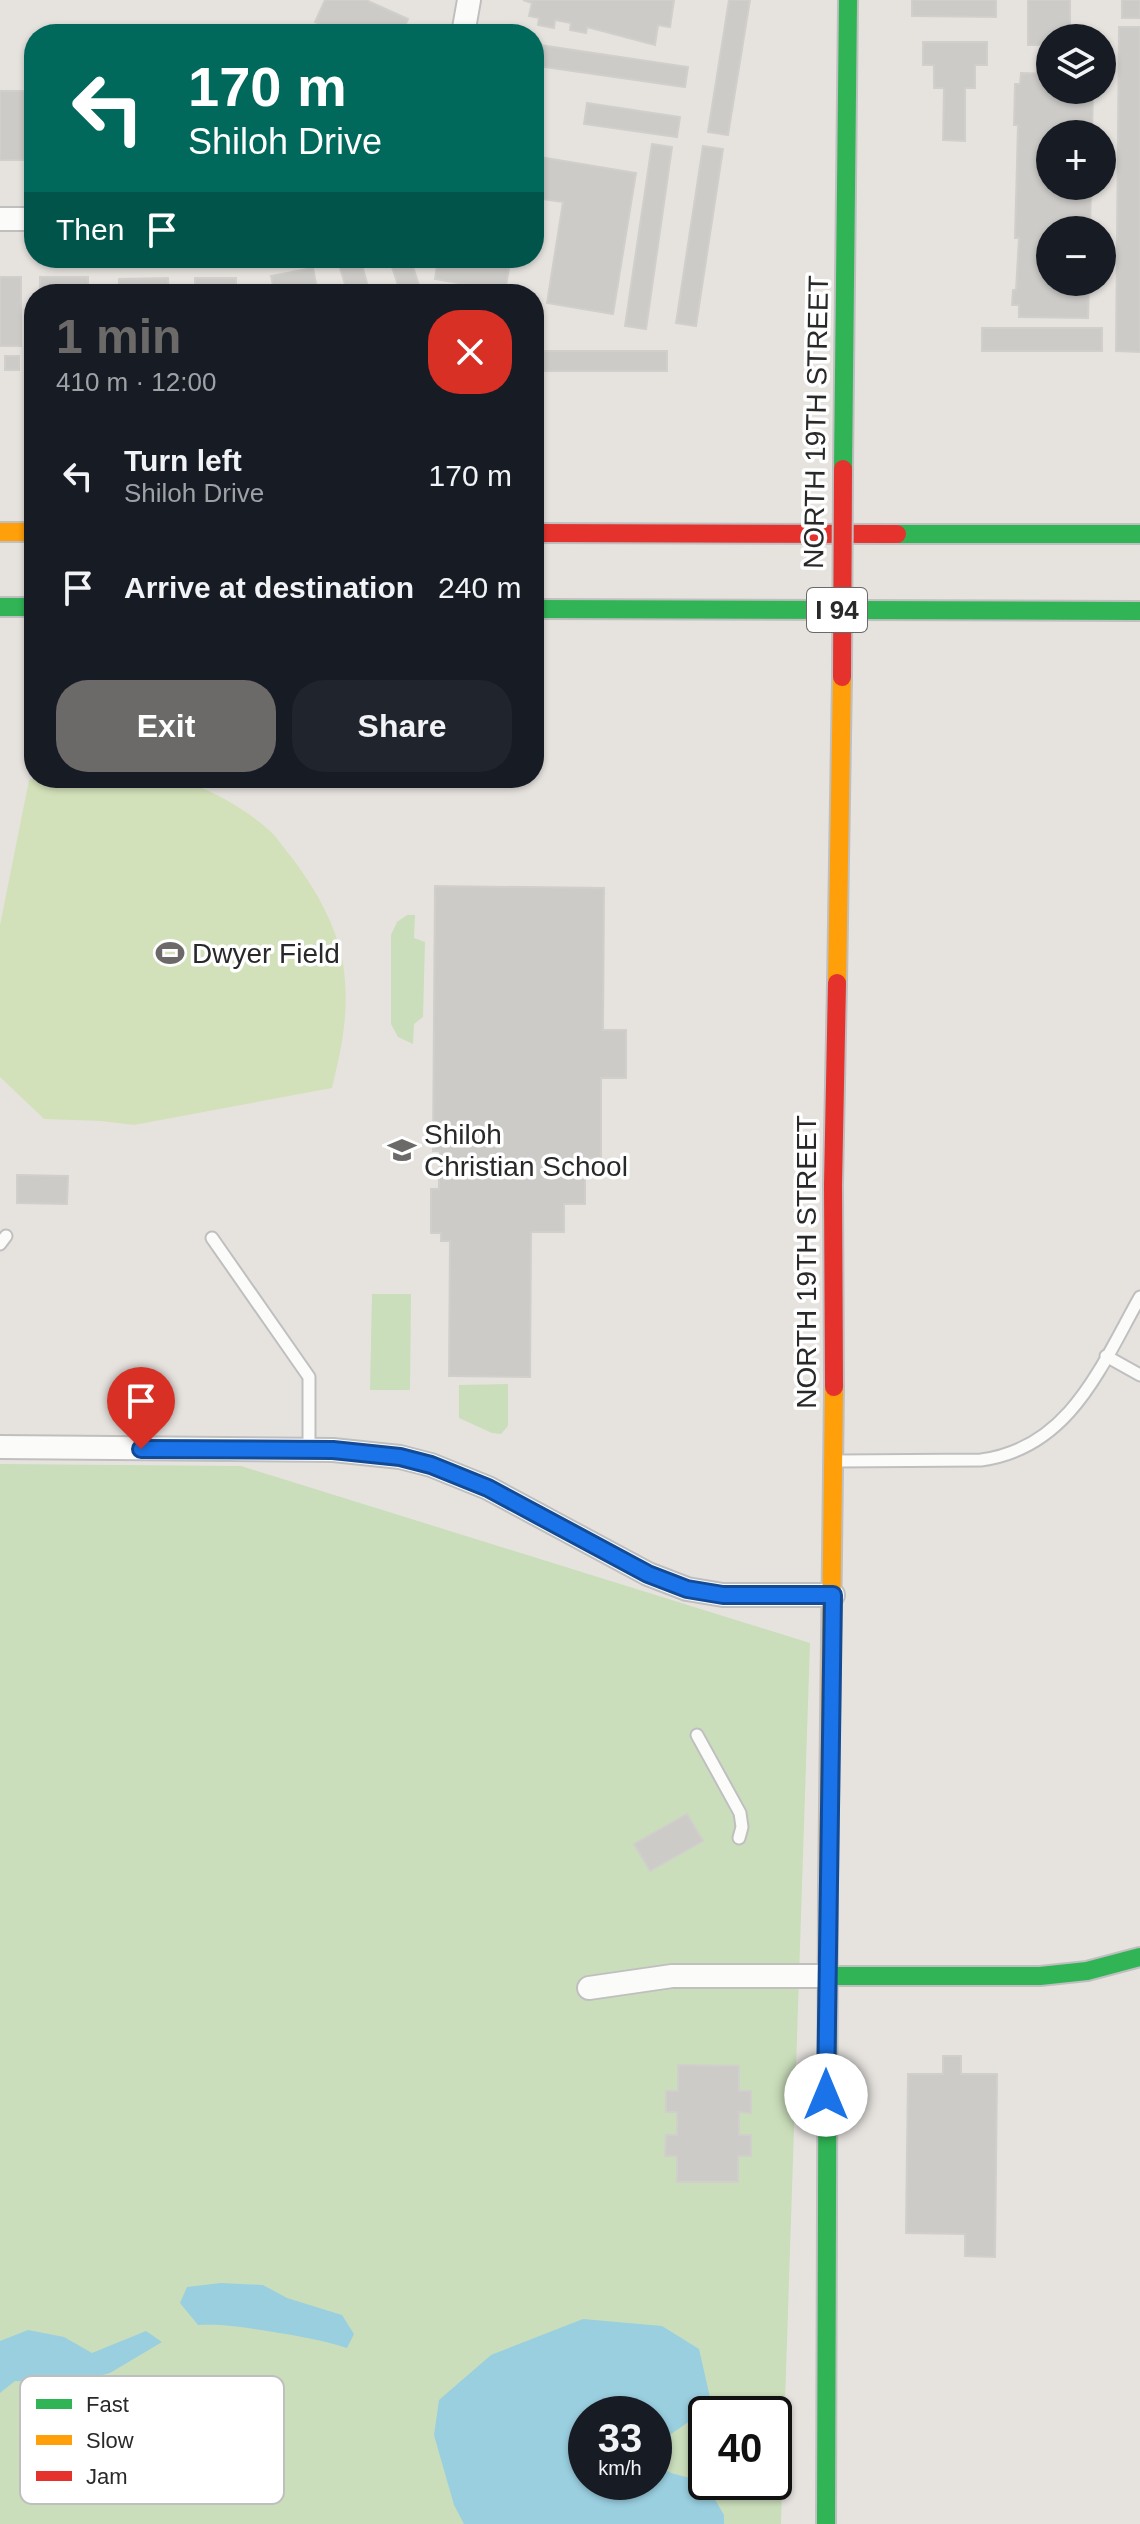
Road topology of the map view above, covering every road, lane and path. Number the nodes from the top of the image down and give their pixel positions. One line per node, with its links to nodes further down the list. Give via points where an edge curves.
1 (469, 0): 3 (street)
2 (848, 0): 20 (main road, NORTH 19TH STREET, bridge)
3 (465, 24)
4 (0, 219): 5 (street)
5 (24, 219)
6 (0, 532): 7 (main road)
7 (24, 532)
8 (544, 533): 9 (main road)
9 (1140, 534)
10 (0, 607): 11 (main road)
11 (24, 607)
12 (544, 609): 13 (main road, I 94)
13 (1140, 611)
14 (212, 1238): 19 (lane, via 309,1377)
15 (1140, 1297): 16 (lane)
16 (1106, 1356): 17 (lane); 20 (lane, via 1065,1418 1012,1454 981,1460)
17 (1140, 1375)
18 (0, 1447): 19 (street)
19 (309, 1450): 21 (street, via 366,1452 431,1465 488,1488 648,1574 687,1589 723,1595)
20 (834, 1461): 21 (main road, NORTH 19TH STREET)
21 (833, 1595): 25 (main road, NORTH 19TH STREET)
22 (697, 1735): 23 (lane, via 740,1813)
23 (739, 1838)
24 (1140, 1957): 25 (main road, via 1040,1976)
25 (827, 1976): 26 (street, via 672,1976); 27 (main road, NORTH 19TH STREET)
26 (589, 1988)
27 (826, 2524)

